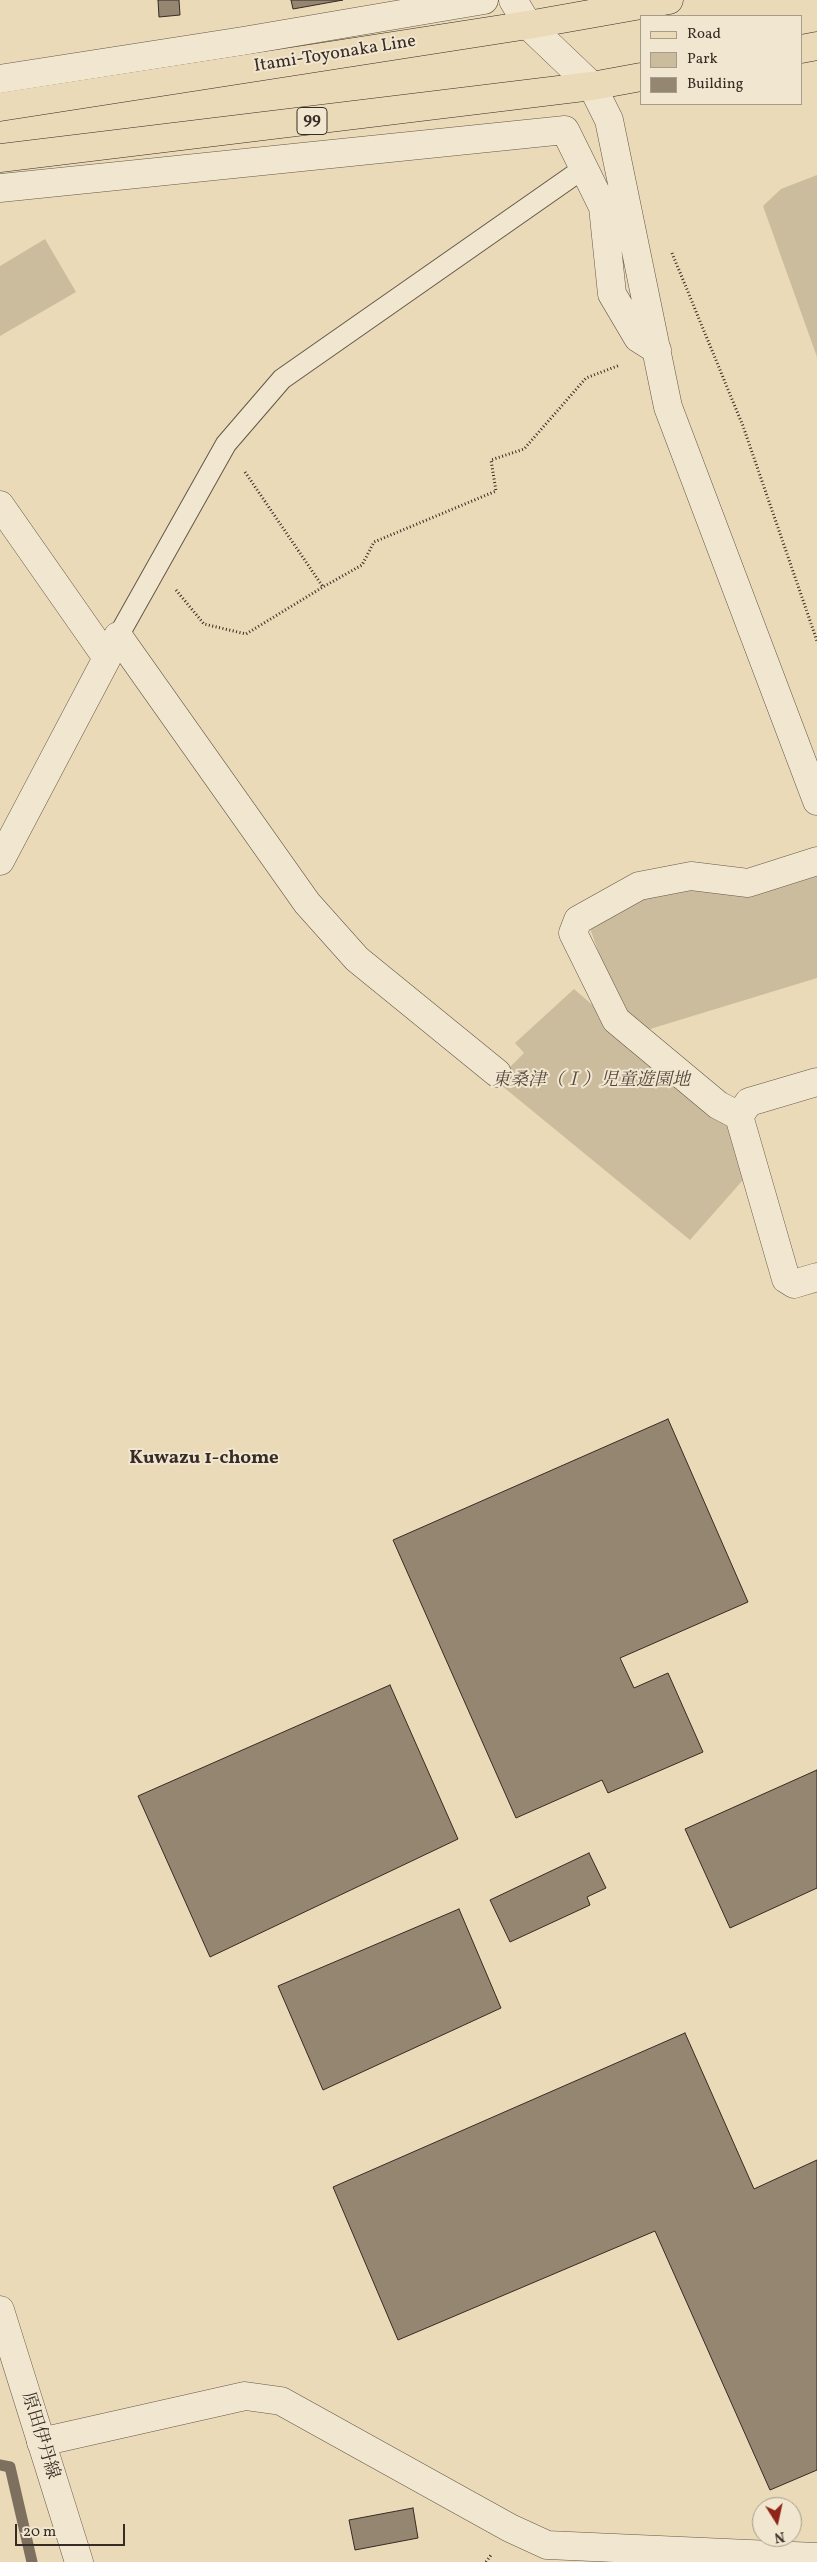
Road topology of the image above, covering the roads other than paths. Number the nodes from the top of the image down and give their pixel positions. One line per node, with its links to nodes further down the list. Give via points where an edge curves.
1 (484, 0): 7 (street)
2 (513, 0): 4 (street)
3 (670, 0): 4 (main road, Itami-Toyonaka Line)
4 (528, 25): 9 (street); 10 (main road, Itami-Toyonaka Line)
5 (817, 46): 6 (main road)
6 (802, 49)
7 (0, 79)
8 (632, 79): 9 (main road, 99)
9 (592, 86): 11 (main road, 99); 14 (street, via 609,120)
10 (0, 106)
11 (0, 158)
12 (584, 168): 13 (street, via 565,130); 14 (street, via 603,207 612,294 638,338); 16 (lane, via 282,379 226,444)
13 (0, 188)
14 (657, 350): 17 (street, via 668,406)
15 (0, 505): 16 (street)
16 (112, 647): 18 (street); 20 (street, via 308,904 357,959)
17 (817, 801)
18 (0, 861)
19 (817, 862): 22 (street, via 748,883 691,876 639,886 578,920 573,933 616,1020 718,1105)
20 (497, 1073)
21 (817, 1082): 22 (street, via 749,1102)
22 (739, 1116): 23 (street, via 786,1279 794,1284)
23 (817, 1277)
24 (0, 2310): 25 (street, 原田伊丹線)
25 (41, 2442): 26 (street, via 245,2396 281,2401 510,2528 547,2545); 27 (street, 原田伊丹線)
26 (817, 2556)
27 (79, 2562)

